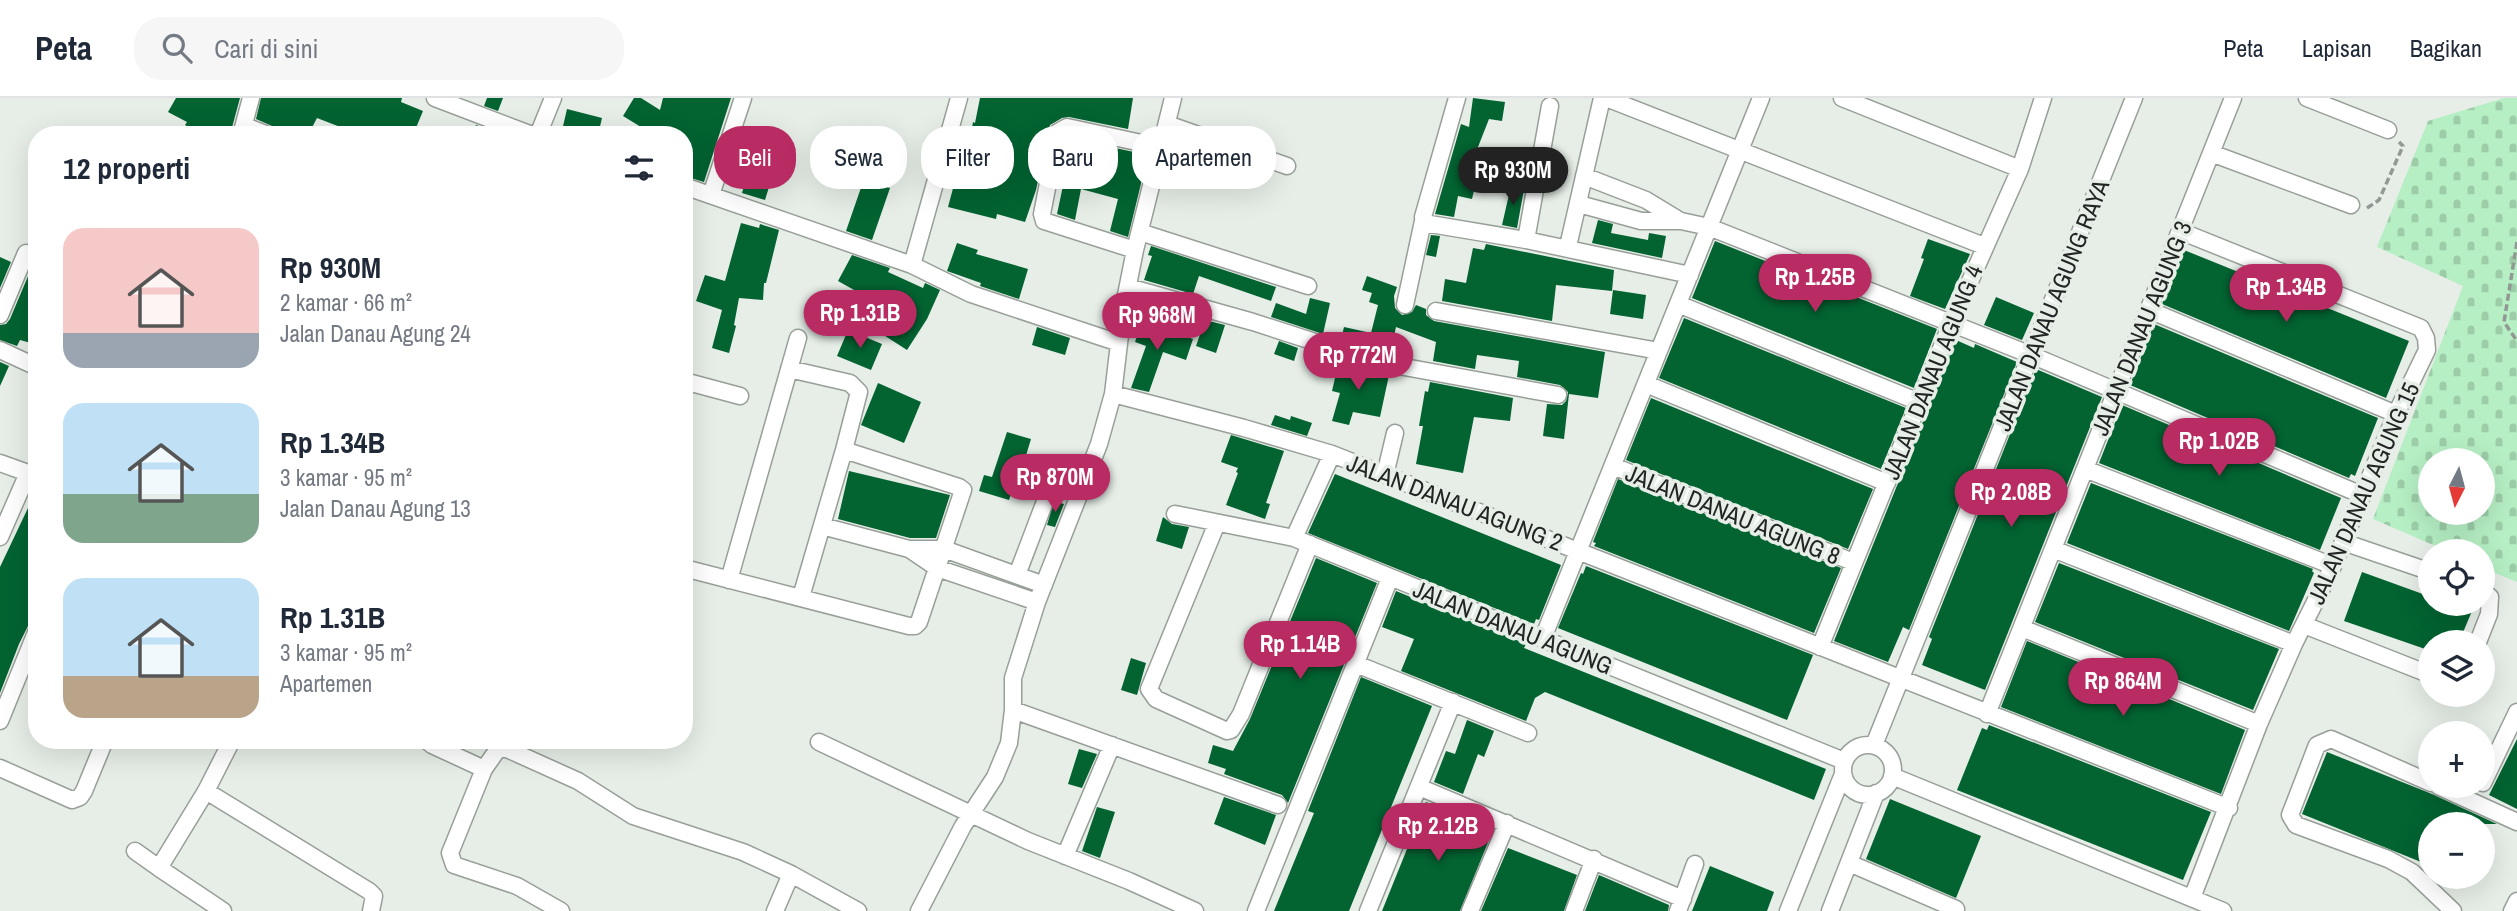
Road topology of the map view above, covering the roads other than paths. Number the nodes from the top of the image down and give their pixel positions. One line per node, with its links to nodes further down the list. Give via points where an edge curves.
1 (251, 98): 17 (street)
2 (435, 98): 18 (street)
3 (553, 98): 19 (street)
4 (743, 98): 29 (street)
5 (959, 98): 42 (street)
6 (1173, 98): 16 (street)
7 (1457, 98): 32 (street)
8 (1604, 98): 22 (street); 26 (street)
9 (1761, 98): 22 (street)
10 (1842, 98): 25 (street)
11 (2043, 98): 25 (street, JALAN DANAU AGUNG 4)
12 (2134, 98): 56 (street, JALAN DANAU AGUNG RAYA)
13 (2233, 98): 23 (street, JALAN DANAU AGUNG 3)
14 (2307, 98): 20 (street)
15 (1550, 106): 37 (street)
16 (1167, 124): 24 (street)
17 (244, 126)
18 (508, 126)
19 (542, 126)
20 (2388, 130)
21 (1132, 142): 40 (street, via 1067,127 1058,132 1042,214 1052,225)
22 (1740, 150): 34 (street); 39 (street)
23 (2211, 153): 31 (street); 35 (street, JALAN DANAU AGUNG 3)
24 (1287, 166)
25 (2020, 169): 39 (street, JALAN DANAU AGUNG 4)
26 (1584, 176): 30 (street); 33 (street, via 1646,200)
27 (693, 189): 29 (street)
28 (1150, 189): 36 (street)
29 (711, 195): 42 (street)
30 (1579, 204): 33 (street, via 1641,221); 38 (street)
31 (2351, 205)
32 (1423, 221): 37 (street); 47 (street)
33 (1681, 221): 34 (street)
34 (1709, 227): 43 (street); 51 (street)
35 (2180, 231): 48 (street, JALAN DANAU AGUNG 3); 66 (street, JALAN DANAU AGUNG 15, via 2421,328 2427,350)
36 (1140, 232): 40 (street); 44 (street)
37 (1525, 240): 43 (street)
38 (1569, 242)
39 (1984, 246): 51 (street, JALAN DANAU AGUNG 4)
40 (1135, 250): 45 (street)
41 (26, 253): 50 (street)
42 (912, 265): 53 (street, via 971,294)
43 (1690, 275): 46 (street)
44 (1308, 286)
45 (1128, 287): 53 (street); 63 (street, via 1377,362)
46 (1678, 304): 55 (street); 65 (street)
47 (1405, 305)
48 (2149, 310): 61 (street, JALAN DANAU AGUNG 3); 66 (street)
49 (1436, 311): 55 (street)
50 (0, 315)
51 (1951, 324): 56 (street); 65 (street, JALAN DANAU AGUNG 4)
52 (798, 338): 58 (street)
53 (1119, 343): 62 (street)
54 (0, 350): 57 (street)
55 (1659, 351): 60 (street)
56 (2031, 355): 61 (street); 107 (street, JALAN DANAU AGUNG RAYA)
57 (28, 363)
58 (789, 369): 68 (street, via 856,387 859,392); 95 (street)
59 (693, 384): 64 (street)
60 (1646, 384): 71 (street); 74 (street)
61 (2116, 391): 72 (street, JALAN DANAU AGUNG 3); 75 (street)
62 (1113, 394): 69 (street, JALAN DANAU AGUNG 2); 96 (street, via 1099,444)
63 (1558, 395)
64 (740, 397)
65 (1919, 402): 74 (street, JALAN DANAU AGUNG 4)
66 (2396, 414): 75 (street, JALAN DANAU AGUNG 15)
67 (1395, 433): 73 (street)
68 (844, 450): 79 (street); 85 (street, via 963,490)
69 (1332, 454): 73 (street, JALAN DANAU AGUNG 2); 81 (street)
70 (0, 463): 80 (street, via 28,473)
71 (1613, 466): 87 (street); 88 (street, JALAN DANAU AGUNG 8)
72 (2085, 469): 86 (street, JALAN DANAU AGUNG 3); 89 (street)
73 (1385, 475): 87 (street, JALAN DANAU AGUNG 2)
74 (1886, 483): 88 (street, JALAN DANAU AGUNG 4)
75 (2362, 495): 82 (street, JALAN DANAU AGUNG 15)
76 (1044, 504): 93 (street)
77 (1175, 514): 78 (street, JALAN DANAU AGUNG)
78 (1217, 523): 81 (street, JALAN DANAU AGUNG); 83 (street, via 1149,689 1156,699 1227,731 1241,714)
79 (822, 526): 84 (street); 97 (street)
80 (0, 537)
81 (1294, 538): 83 (street, JALAN DANAU AGUNG)
82 (2343, 542): 89 (street, JALAN DANAU AGUNG 15); 91 (street)
83 (1310, 544): 94 (street, JALAN DANAU AGUNG)
84 (909, 549): 85 (street); 90 (street)
85 (944, 549): 90 (street); 93 (street)
86 (2053, 549): 100 (street, JALAN DANAU AGUNG 3); 102 (street)
87 (1579, 551): 101 (street); 103 (street, JALAN DANAU AGUNG 2)
88 (1853, 562): 103 (street, JALAN DANAU AGUNG 4)
89 (2333, 566): 99 (street, JALAN DANAU AGUNG 15)
90 (937, 568): 97 (street, via 915,626); 98 (street)
91 (2418, 568)
92 (693, 570): 95 (street)
93 (1017, 575): 96 (street)
94 (1390, 578): 101 (street, JALAN DANAU AGUNG); 105 (street)
95 (729, 580): 97 (street)
96 (1044, 584): 98 (street)
97 (801, 597)
98 (1037, 602): 109 (street, via 1013,678)
99 (2304, 625): 102 (street, JALAN DANAU AGUNG 15); 106 (street)
100 (2022, 628): 110 (street, JALAN DANAU AGUNG 3); 113 (street)
101 (1543, 638): 122 (street, JALAN DANAU AGUNG)
102 (2294, 644): 113 (street, JALAN DANAU AGUNG 15)
103 (1820, 647): 107 (street, JALAN DANAU AGUNG 2)
104 (28, 652): 112 (street)
105 (1356, 664): 108 (street); 156 (street)
106 (2418, 670)
107 (1901, 679): 110 (street, JALAN DANAU AGUNG 2); 117 (street, JALAN DANAU AGUNG RAYA)
108 (1453, 702): 114 (street); 127 (street)
109 (1013, 710): 116 (street); 135 (street, via 1009,743)
110 (1987, 714): 134 (street, JALAN DANAU AGUNG 2)
111 (2516, 714): 121 (street)
112 (0, 721)
113 (2259, 724): 134 (street, JALAN DANAU AGUNG 15)
114 (1528, 733)
115 (820, 742): 135 (street)
116 (1112, 745): 133 (street); 139 (street)
117 (1874, 746): 122 (street, via 1856,748); 125 (street, via 1891,760)
118 (101, 749): 123 (street, via 84,791 72,800)
119 (227, 749): 128 (street)
120 (441, 749): 124 (street)
121 (2495, 759)
122 (1844, 767): 129 (street, via 1855,791); 160 (street)
123 (0, 768)
124 (484, 769): 144 (street, via 498,749 507,749 578,781 633,816 743,852); 151 (street, via 450,853 454,865 517,886)
125 (1892, 776): 129 (street); 145 (street)
126 (2418, 777): 163 (street, via 2331,739 2323,741 2317,745 2290,815 2296,825 2388,859 2412,873)
127 (1419, 787): 137 (street); 157 (street)
128 (206, 791): 143 (street); 150 (street, via 369,891 374,897)
129 (1876, 793): 142 (street)
130 (2465, 798): 132 (street)
131 (2476, 798): 132 (street)
132 (2474, 802): 136 (street)
133 (1278, 805)
134 (2229, 808): 145 (street, JALAN DANAU AGUNG 15)
135 (971, 815): 139 (street); 154 (street)
136 (2517, 822)
137 (1507, 824): 140 (street); 158 (street)
138 (135, 851): 143 (street)
139 (1065, 856): 155 (street)
140 (1594, 859): 147 (street); 159 (street)
141 (1695, 863): 147 (street)
142 (1849, 863): 148 (street); 161 (street)
143 (159, 868): 149 (street)
144 (791, 874): 152 (street); 153 (street)
145 (2192, 898): 162 (street)
146 (2517, 901): 164 (street)
147 (1681, 905)
148 (1956, 909)
149 (223, 911)
150 (372, 911)
151 (561, 911)
152 (775, 911)
153 (858, 911)
154 (919, 911)
155 (1195, 911)
156 (1256, 911)
157 (1368, 911)
158 (1470, 911)
159 (1574, 911)
160 (1788, 911)
161 (1830, 911)
162 (2223, 911)
163 (2453, 911)
164 (2512, 911)

